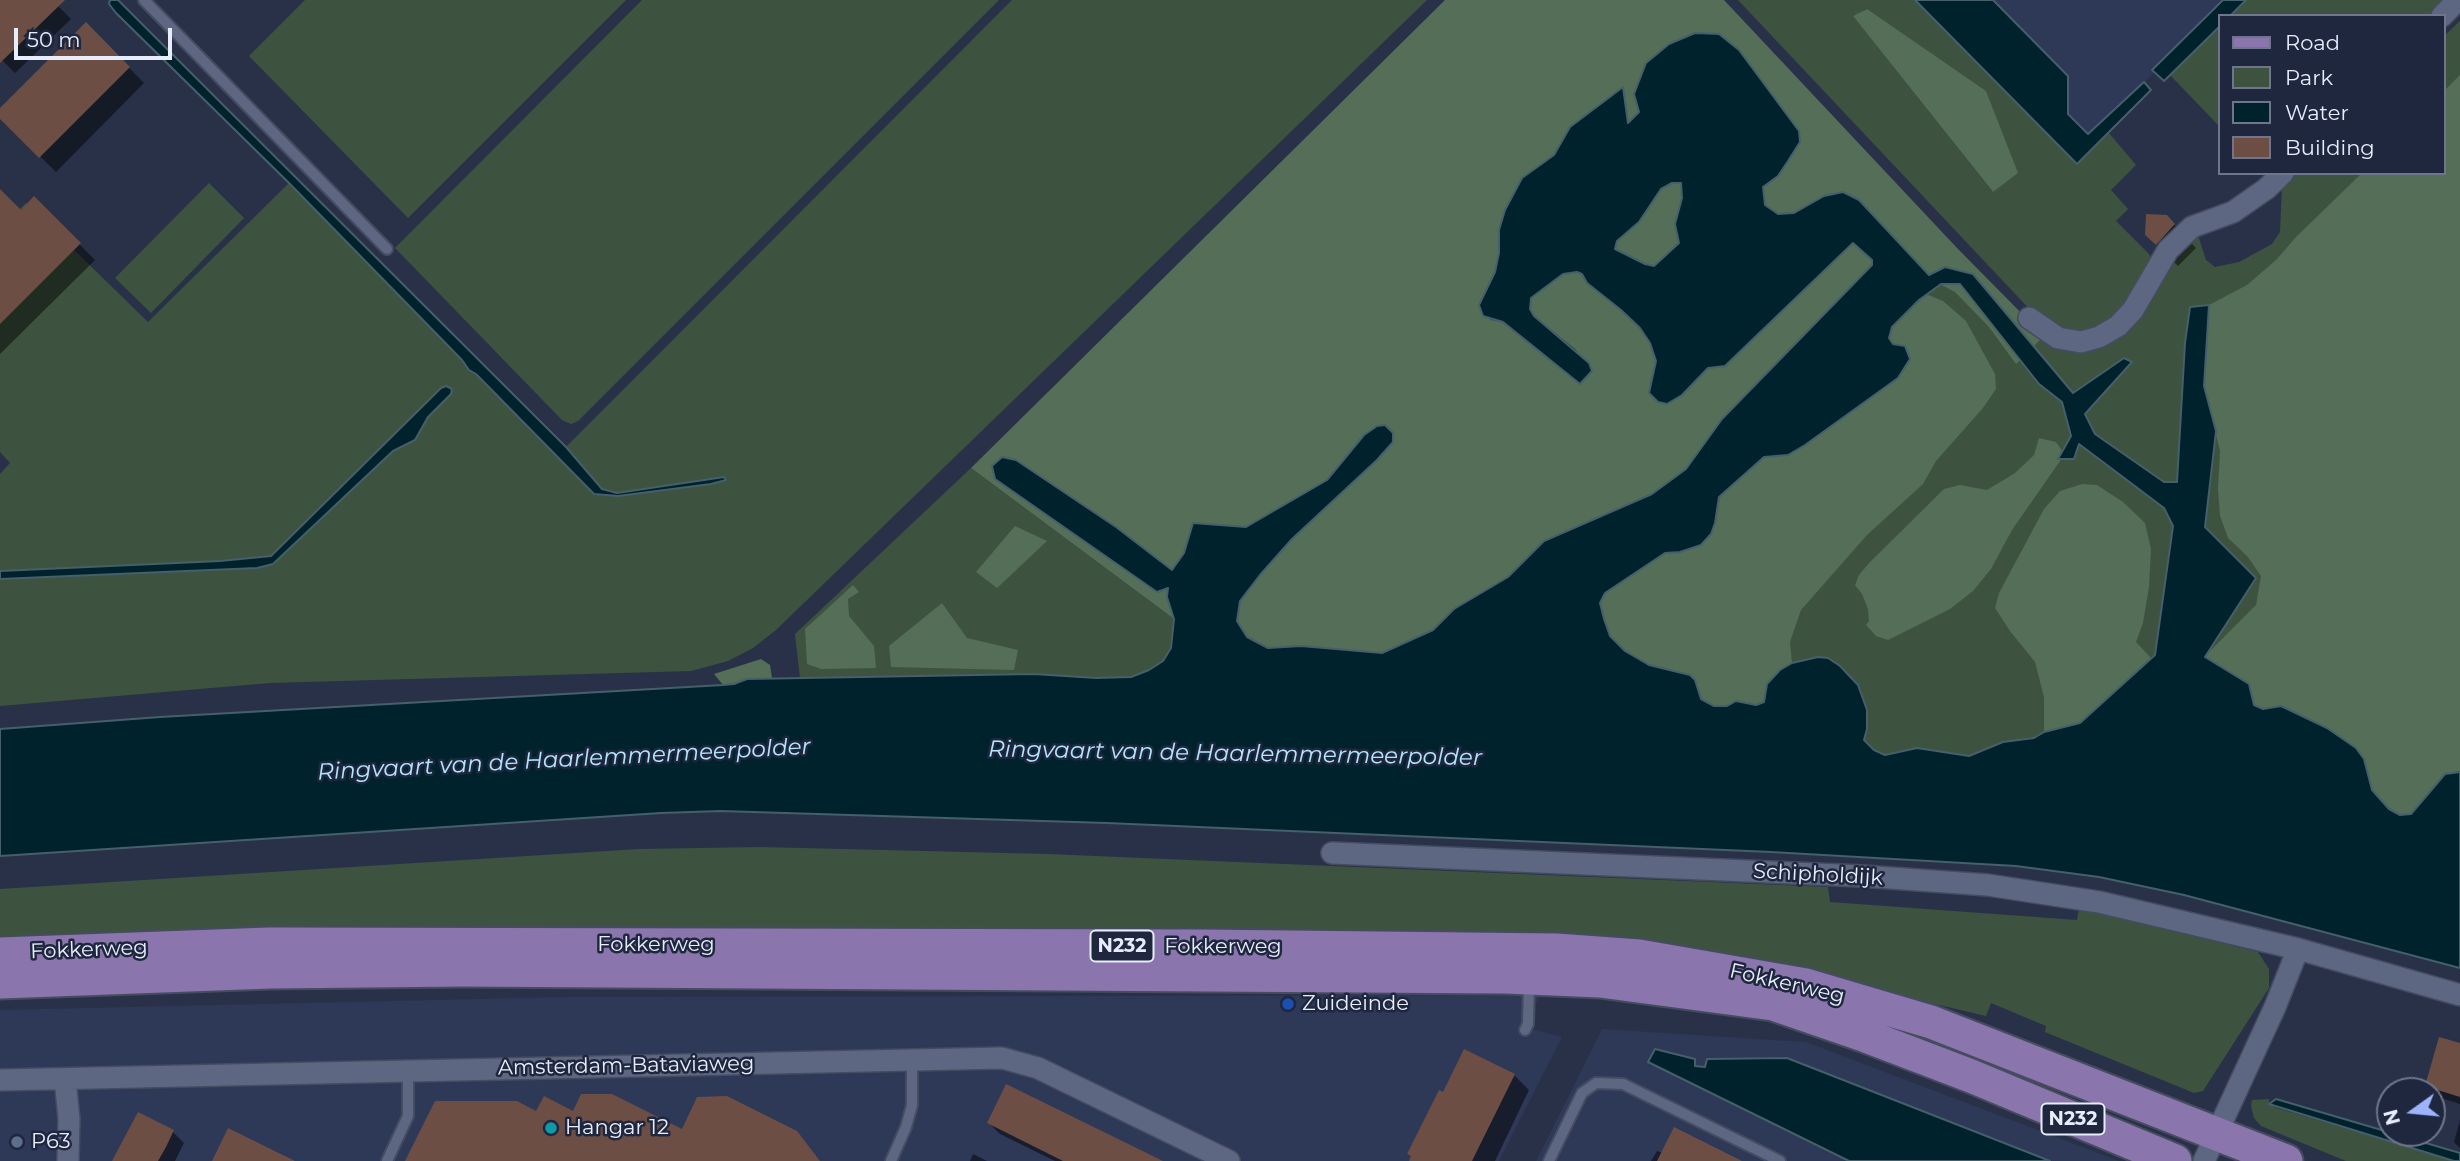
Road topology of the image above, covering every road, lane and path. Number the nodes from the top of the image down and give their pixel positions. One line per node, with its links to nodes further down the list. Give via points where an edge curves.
1 (144, 0): 5 (lane)
2 (2458, 0): 3 (street)
3 (2444, 14)
4 (2281, 175): 6 (street, via 2233,212 2192,227 2168,250 2133,310 2099,337 2081,342 2058,338)
5 (387, 249)
6 (2029, 318)
7 (1332, 853): 8 (street, Schipholdijk, via 1988,885 2098,902)
8 (2298, 949): 12 (street, Schipholdijk); 18 (street)
9 (0, 954): 18 (main road, Fokkerweg / N232, via 310,944 1214,946 1556,950 1639,956 1806,985 1931,1022)
10 (1528, 978): 11 (main road, Fokkerweg / N232, via 462,970); 13 (lane); 25 (main road, Fokkerweg / N232, via 1611,982 1773,1004 1936,1063)
11 (0, 982)
12 (2460, 995)
13 (1525, 1030)
14 (912, 1060): 15 (street, Amsterdam-Bataviaweg); 21 (lane, via 912,1105); 22 (street, Amsterdam-Bataviaweg, via 1002,1058 1038,1068)
15 (408, 1070): 16 (street, Amsterdam-Bataviaweg); 20 (lane, via 408,1116)
16 (65, 1079): 17 (street, Amsterdam-Bataviaweg); 19 (street)
17 (0, 1080)
18 (2209, 1147): 26 (main road, Fokkerweg / N232)
19 (68, 1161)
20 (387, 1161)
21 (891, 1161)
22 (1229, 1161)
23 (1549, 1161): 24 (lane, via 1582,1093 1596,1083 1623,1084)
24 (1780, 1161)
25 (2175, 1161)
26 (2286, 1161)

